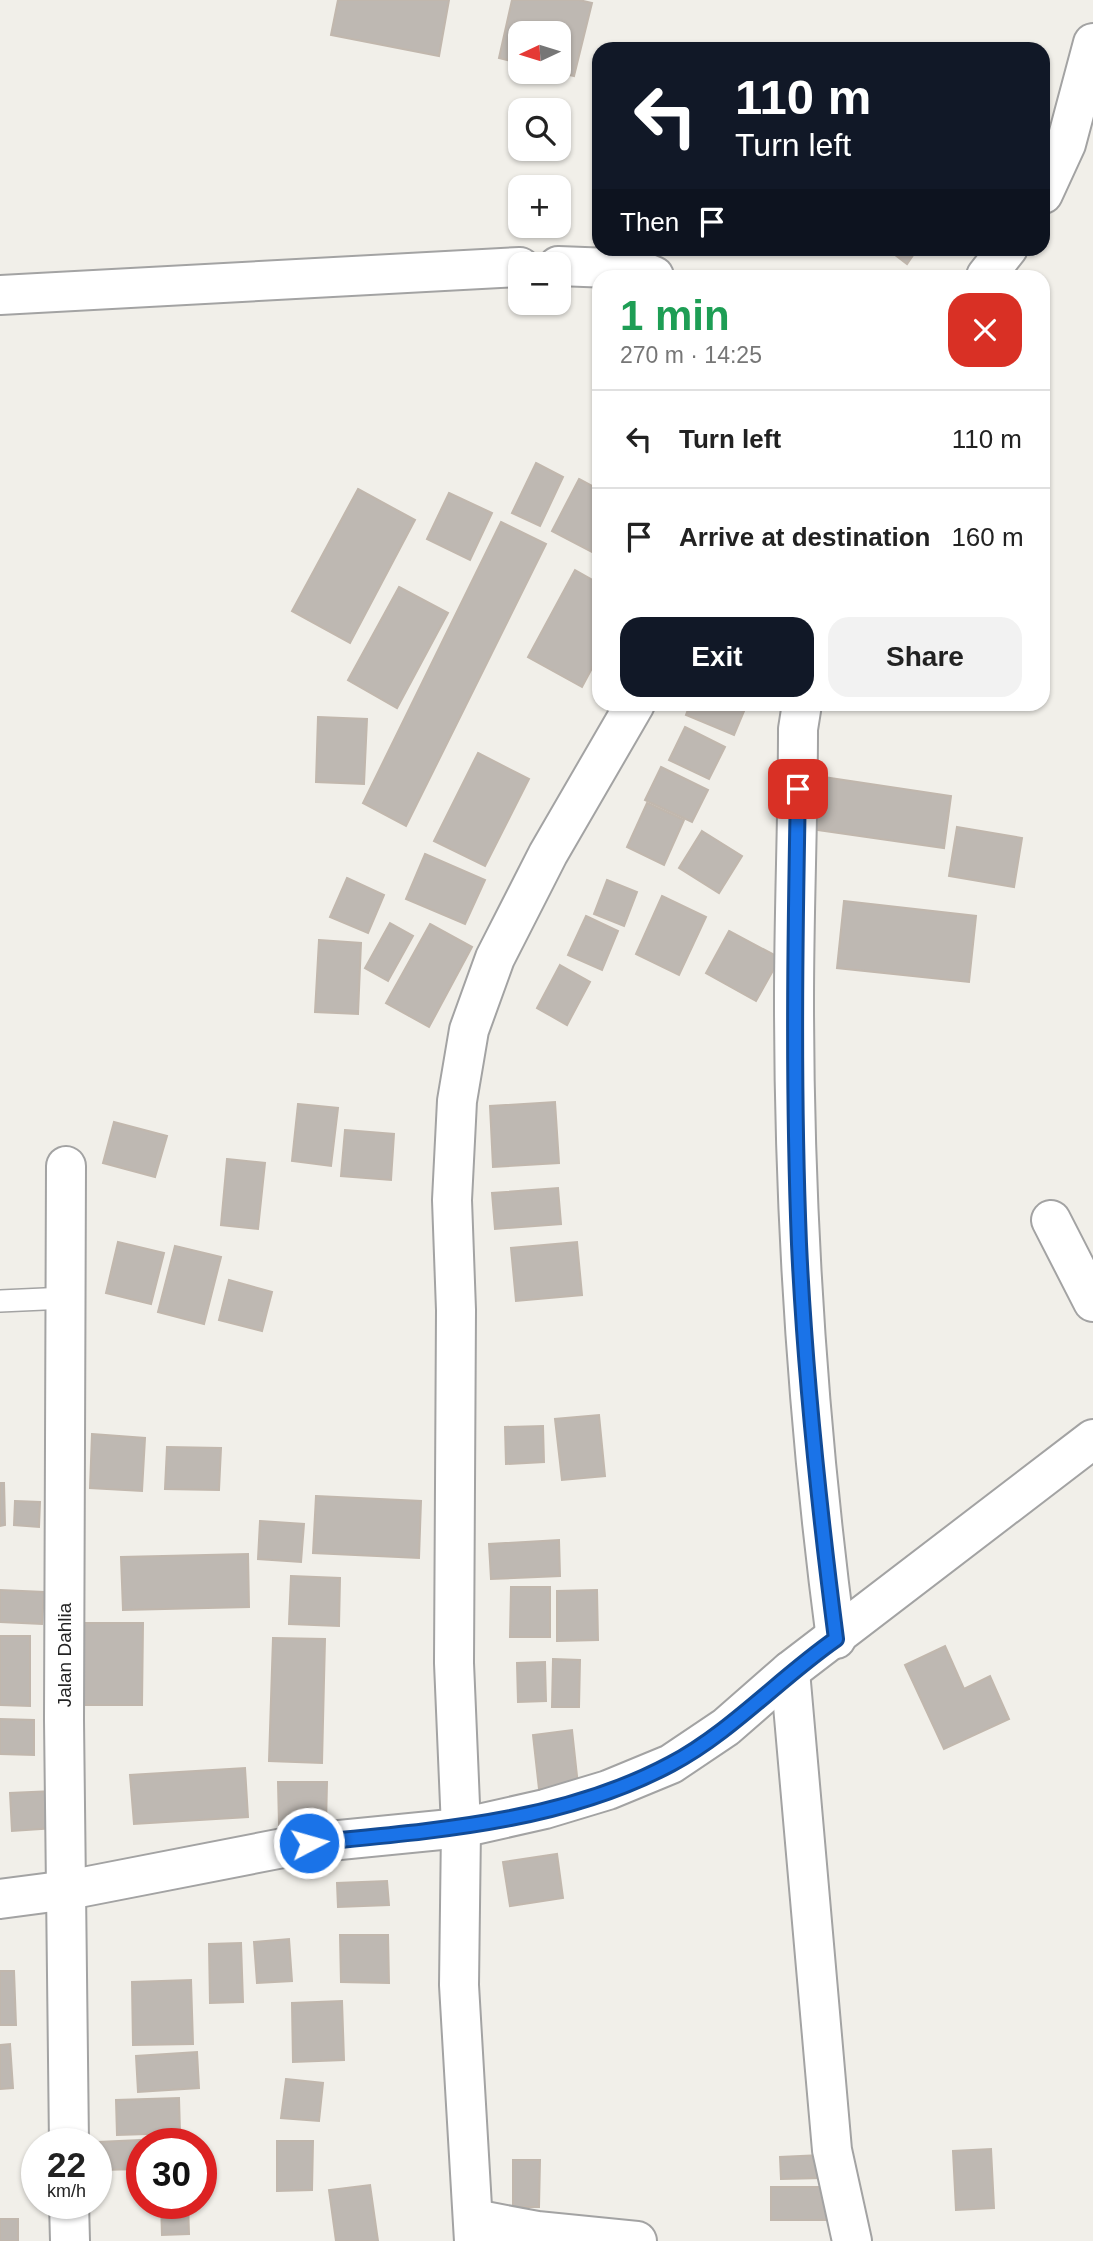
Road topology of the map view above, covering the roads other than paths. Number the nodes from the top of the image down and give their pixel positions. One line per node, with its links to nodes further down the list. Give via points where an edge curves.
1 (1093, 43): 2 (street, via 1066,144)
2 (1050, 179)
3 (1002, 256): 7 (street)
4 (571, 267): 6 (street)
5 (508, 268): 8 (street)
6 (637, 270)
7 (991, 270)
8 (0, 295)
9 (631, 711): 19 (street, via 548,853 495,958 469,1030 457,1101 452,1200 456,1310 454,1663)
10 (801, 711): 17 (street, via 794,999 799,1244 818,1500)
11 (66, 1167): 13 (street, Jalan Dahlia)
12 (1051, 1220): 15 (street)
13 (66, 1298): 14 (lane); 20 (street, Jalan Dahlia)
14 (0, 1301)
15 (1093, 1302)
16 (1093, 1439): 17 (street)
17 (836, 1639): 18 (street)
18 (790, 1671): 19 (street, via 726,1727 671,1764 608,1790); 27 (street, via 832,2150)
19 (461, 1828): 20 (street, via 309,1843); 24 (street, via 459,1985)
20 (68, 1890): 21 (street); 22 (street, Jalan Dahlia)
21 (0, 1899)
22 (69, 2128)
23 (69, 2219): 25 (street)
24 (474, 2230): 26 (street)
25 (70, 2241)
26 (637, 2241)
27 (852, 2241)

